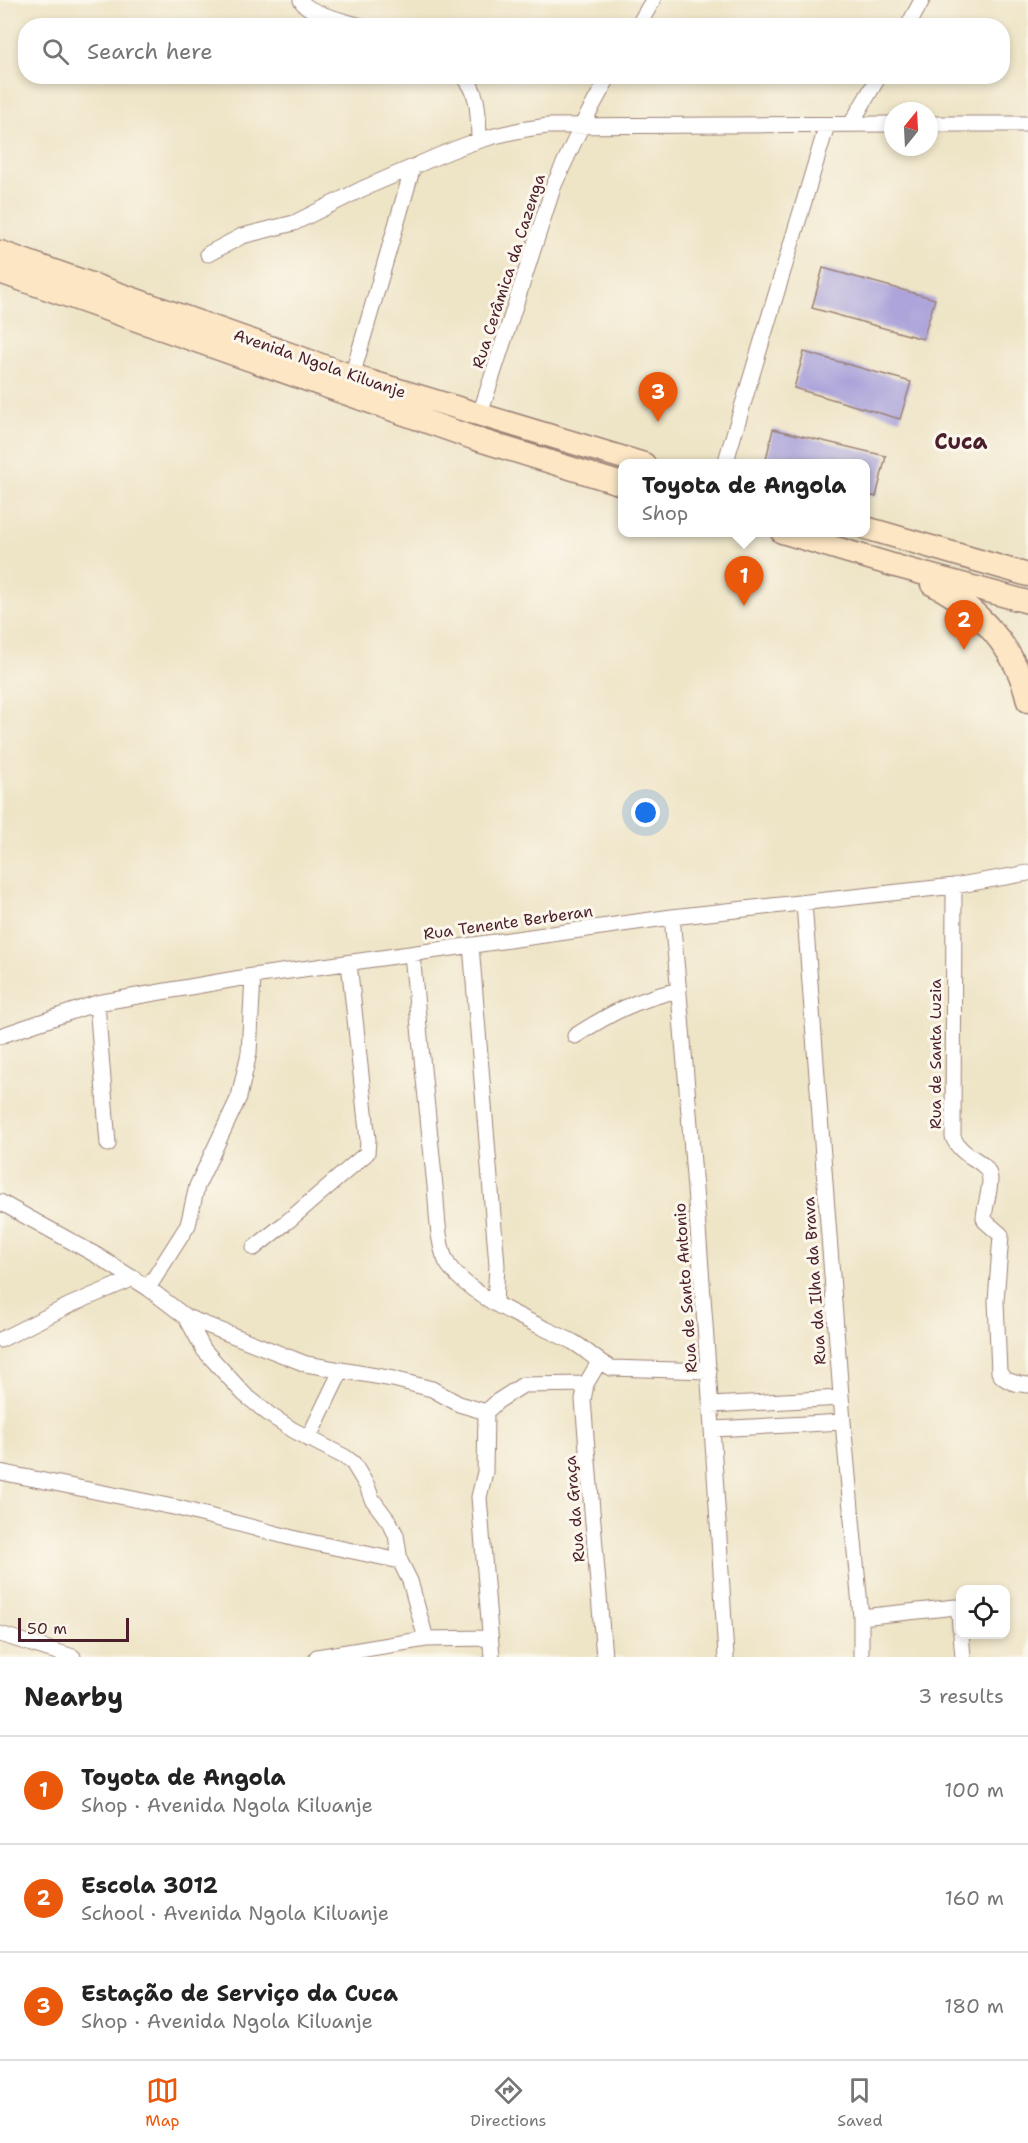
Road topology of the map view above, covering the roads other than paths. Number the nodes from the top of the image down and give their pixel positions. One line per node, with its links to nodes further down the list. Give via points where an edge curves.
1 (301, 0): 4 (street, via 315,12)
2 (653, 0): 5 (street)
3 (922, 0): 6 (street)
4 (335, 18)
5 (643, 18)
6 (912, 18)
7 (470, 84): 16 (street, via 476,96)
8 (605, 84): 14 (street, Rua Cerâmica da Cazenga)
9 (874, 84): 10 (street)
10 (851, 124): 11 (street); 15 (street)
11 (884, 124)
12 (938, 124): 13 (street)
13 (1028, 124)
14 (582, 125): 15 (street); 16 (street, via 520,130); 22 (street, Rua Cerâmica da Cazenga, via 546,208)
15 (827, 125): 24 (street)
16 (479, 139): 17 (street)
17 (413, 166): 19 (street, via 302,220 242,236); 21 (street)
18 (0, 252): 21 (main road, Avenida Ngola Kiluanje)
19 (208, 254)
20 (0, 272): 25 (main road, Avenida Ngola Kiluanje, via 476,439)
21 (352, 376): 22 (main road, Avenida Ngola Kiluanje)
22 (480, 414): 23 (main road, Avenida Ngola Kiluanje)
23 (628, 459)
24 (727, 459)
25 (618, 483)
26 (870, 529): 29 (main road)
27 (799, 537): 28 (main road)
28 (899, 567): 30 (main road); 31 (main road, via 947,591 976,614 1004,646)
29 (1028, 574)
30 (1028, 602)
31 (1026, 684)
32 (1028, 873): 33 (street, Rua Tenente Berberan)
33 (954, 886): 34 (street, Rua Tenente Berberan); 56 (street, Rua de Santa Luzia, via 953,1137 963,1153 987,1170 990,1179 984,1218 1001,1235 996,1301 998,1367 1002,1377)
34 (804, 903): 35 (street, Rua Tenente Berberan); 57 (street, Rua da Ilha da Brava)
35 (672, 917): 36 (street, Rua Tenente Berberan); 40 (street, Rua de Santo Antonio)
36 (471, 945): 37 (street, Rua Tenente Berberan); 49 (street, via 496,1256)
37 (412, 954): 38 (street, Rua Tenente Berberan); 49 (street, via 442,1249 457,1276)
38 (349, 963): 39 (street, Rua Tenente Berberan); 46 (street, via 367,1153)
39 (253, 976): 41 (street, Rua Tenente Berberan); 48 (street, via 249,1053 239,1097 197,1186 188,1225)
40 (679, 990): 43 (street, via 631,1003); 54 (street, Rua de Santo Antonio)
41 (97, 1003): 42 (street, Rua Tenente Berberan); 44 (street)
42 (0, 1036)
43 (575, 1036)
44 (108, 1144)
45 (0, 1202): 47 (street)
46 (254, 1248)
47 (134, 1278): 48 (street); 51 (street)
48 (148, 1288): 50 (street)
49 (495, 1303): 52 (street, via 584,1348)
50 (186, 1317): 53 (street, via 291,1359); 62 (street, via 204,1350 230,1380 270,1415)
51 (0, 1340)
52 (599, 1362): 54 (street, via 622,1370); 55 (street, Rua da Graça)
53 (340, 1371): 59 (street, via 432,1389 459,1404); 62 (street)
54 (709, 1371): 58 (street, Rua de Santo Antonio)
55 (586, 1384): 59 (street, via 523,1385); 74 (street, Rua da Graça, via 583,1400)
56 (1028, 1385)
57 (841, 1398): 58 (street); 60 (street, Rua da Ilha da Brava)
58 (711, 1404): 61 (street, Rua de Santo Antonio)
59 (486, 1412): 68 (street, via 485,1472 479,1497)
60 (843, 1422): 61 (street); 66 (street, Rua da Ilha da Brava)
61 (714, 1430): 75 (street, Rua de Santo Antonio)
62 (308, 1439): 64 (street, via 354,1463 396,1535)
63 (0, 1472): 64 (street, via 178,1508)
64 (400, 1561): 69 (street, via 410,1581)
65 (956, 1607): 66 (street)
66 (861, 1617): 76 (street, Rua da Ilha da Brava)
67 (0, 1634): 71 (street)
68 (490, 1638): 69 (street); 73 (street)
69 (426, 1639): 72 (street)
70 (961, 1639): 77 (street)
71 (73, 1657)
72 (317, 1657)
73 (492, 1657)
74 (604, 1657)
75 (726, 1657)
76 (861, 1657)
77 (963, 1657)

